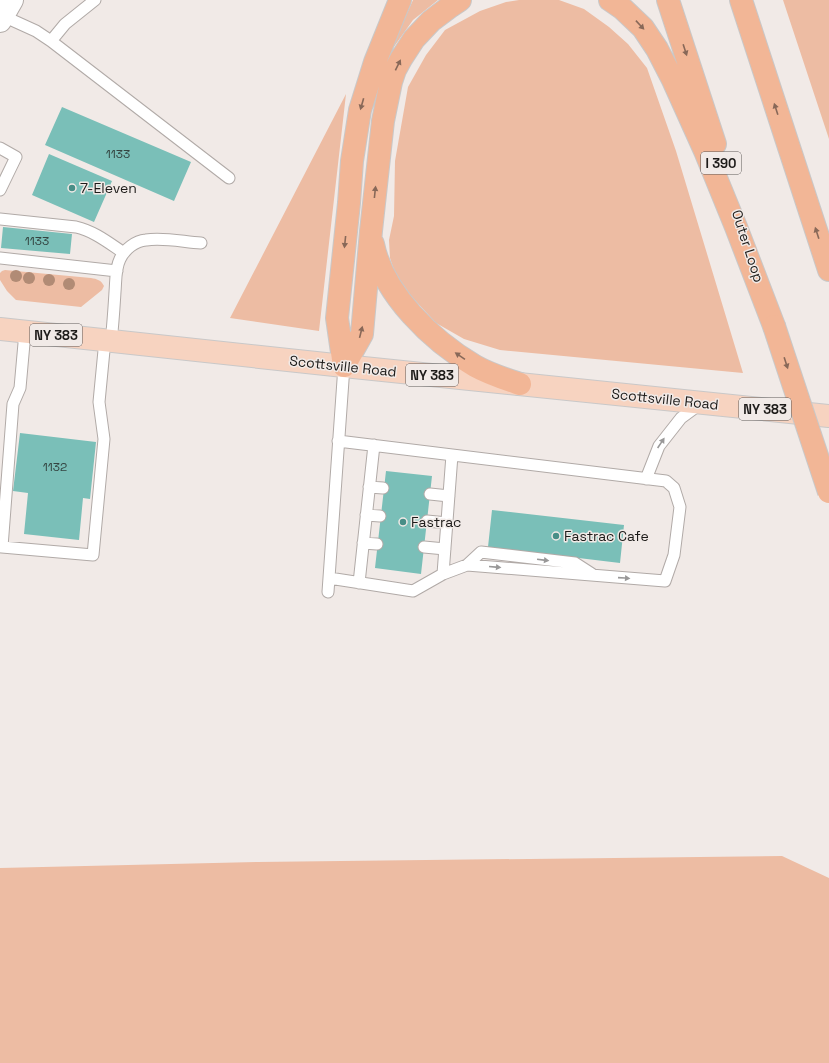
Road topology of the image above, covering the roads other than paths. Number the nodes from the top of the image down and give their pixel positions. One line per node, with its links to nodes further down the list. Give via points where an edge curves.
1 (95, 0): 10 (lane, via 65,24)
2 (400, 0): 25 (highway, one-way to 25, via 375,62 360,110 352,161 337,318)
3 (460, 0): 15 (highway, one-way to 3, via 383,121 395,70 423,30)
4 (610, 0): 21 (highway, one-way to 21, via 643,28 660,55 717,180)
5 (668, 0): 21 (highway, Outer Loop / I 390, one-way to 21)
6 (741, 0): 9 (highway)
7 (744, 0): 9 (highway)
8 (5, 13): 10 (lane)
9 (753, 36): 19 (highway, one-way to 9)
10 (51, 41): 12 (lane)
11 (0, 148): 13 (lane, via 16,157)
12 (229, 178)
13 (0, 190)
14 (0, 219): 17 (lane, via 51,228 76,227 91,232)
15 (371, 231): 25 (highway, one-way to 15, via 362,334); 26 (highway, one-way to 15, via 490,373 463,358 416,319 383,273 375,254)
16 (201, 243): 17 (lane, via 146,240 130,246)
17 (124, 253): 20 (lane)
18 (0, 258): 20 (lane, via 22,255)
19 (829, 270)
20 (117, 271): 24 (lane)
21 (774, 326): 35 (highway, Outer Loop / I 390, one-way to 35, bridge)
22 (0, 329): 23 (main road, Scottsville Road / NY 383)
23 (25, 332): 24 (main road, Scottsville Road / NY 383); 24 (lane, via 20,388 13,404 2,546 93,555 104,439 99,402)
24 (108, 340): 25 (main road, Scottsville Road / NY 383)
25 (344, 366): 26 (main road, Scottsville Road / NY 383); 29 (lane)
26 (520, 384): 27 (main road, Scottsville Road / NY 383)
27 (702, 403): 28 (main road, Scottsville Road / NY 383); 32 (lane, one-way to 27, via 660,444 681,418)
28 (829, 416)
29 (338, 441): 30 (lane); 47 (lane)
30 (374, 445): 31 (lane); 33 (lane)
31 (452, 455): 32 (lane); 37 (lane)
32 (646, 479): 46 (lane, one-way to 32, via 467,565 481,552 575,563 595,576 665,580 674,555 680,508 674,488 666,481)
33 (369, 487): 34 (lane); 38 (lane)
34 (383, 488)
35 (829, 492)
36 (430, 494): 37 (lane)
37 (449, 496): 41 (lane)
38 (366, 515): 39 (lane); 42 (lane)
39 (380, 516)
40 (427, 521): 41 (lane)
41 (447, 523): 45 (lane)
42 (363, 543): 43 (lane); 48 (lane)
43 (377, 544)
44 (424, 547): 45 (lane)
45 (445, 549): 46 (lane)
46 (443, 574): 48 (lane, via 413,591)
47 (329, 578): 48 (lane); 49 (lane)
48 (360, 583)
49 (328, 592)

